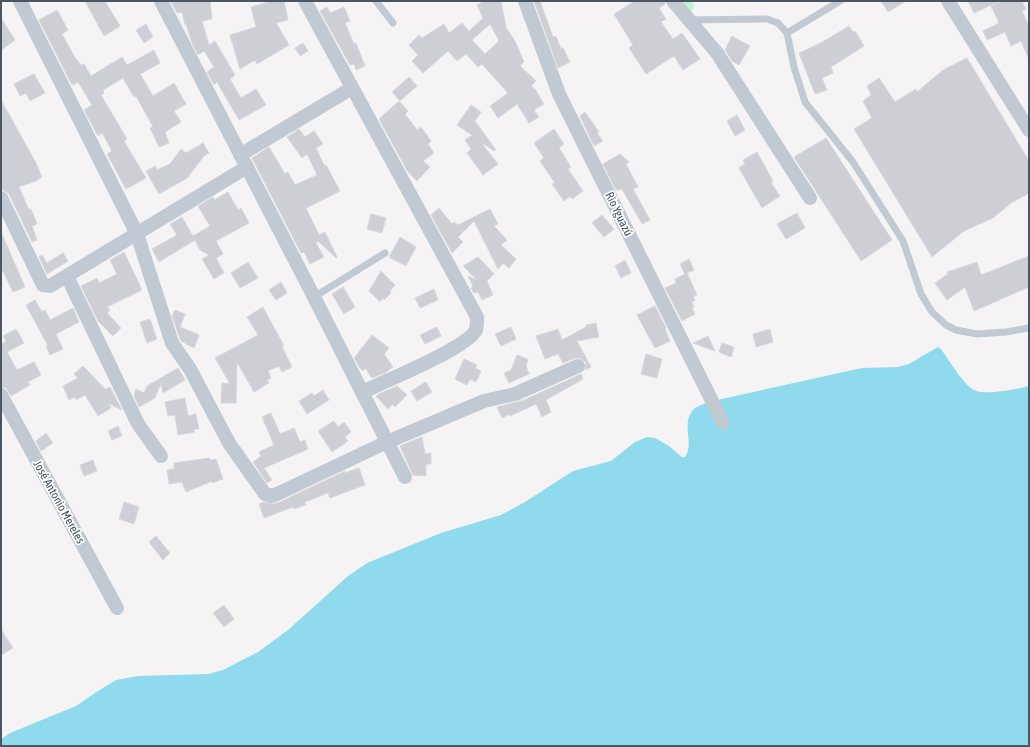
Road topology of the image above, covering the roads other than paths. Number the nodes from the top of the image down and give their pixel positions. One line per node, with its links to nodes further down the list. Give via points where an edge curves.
1 (20, 1): 17 (street)
2 (161, 1): 14 (street)
3 (305, 1): 12 (street)
4 (376, 1): 10 (lane)
5 (525, 1): 25 (street, Río Yguazú, via 560,94)
6 (673, 1): 9 (street)
7 (840, 1): 11 (lane)
8 (948, 1): 13 (street)
9 (689, 20): 11 (lane, via 767,19 778,23); 16 (street, via 717,53)
10 (393, 23)
11 (787, 34): 21 (lane, via 794,67 806,102 853,162 903,241 921,294 932,312 956,330 977,334)
12 (352, 88): 14 (street); 23 (street, via 477,318 476,330 468,340 445,354)
13 (1029, 130)
14 (243, 161): 17 (street); 20 (street)
15 (1, 198): 19 (street, via 43,285 50,286)
16 (810, 198)
17 (137, 234): 19 (street); 26 (street, via 172,343 190,369 229,443 264,494 277,494)
18 (385, 253): 20 (lane)
19 (67, 276): 27 (street, via 138,424)
20 (314, 298): 23 (street)
21 (1029, 328)
22 (578, 366): 26 (street, via 514,394 484,401)
23 (362, 392): 26 (street)
24 (1, 396): 29 (street, José Antonio Mereles)
25 (723, 423)
26 (387, 442): 28 (street)
27 (161, 456)
28 (405, 477)
29 (117, 608)

